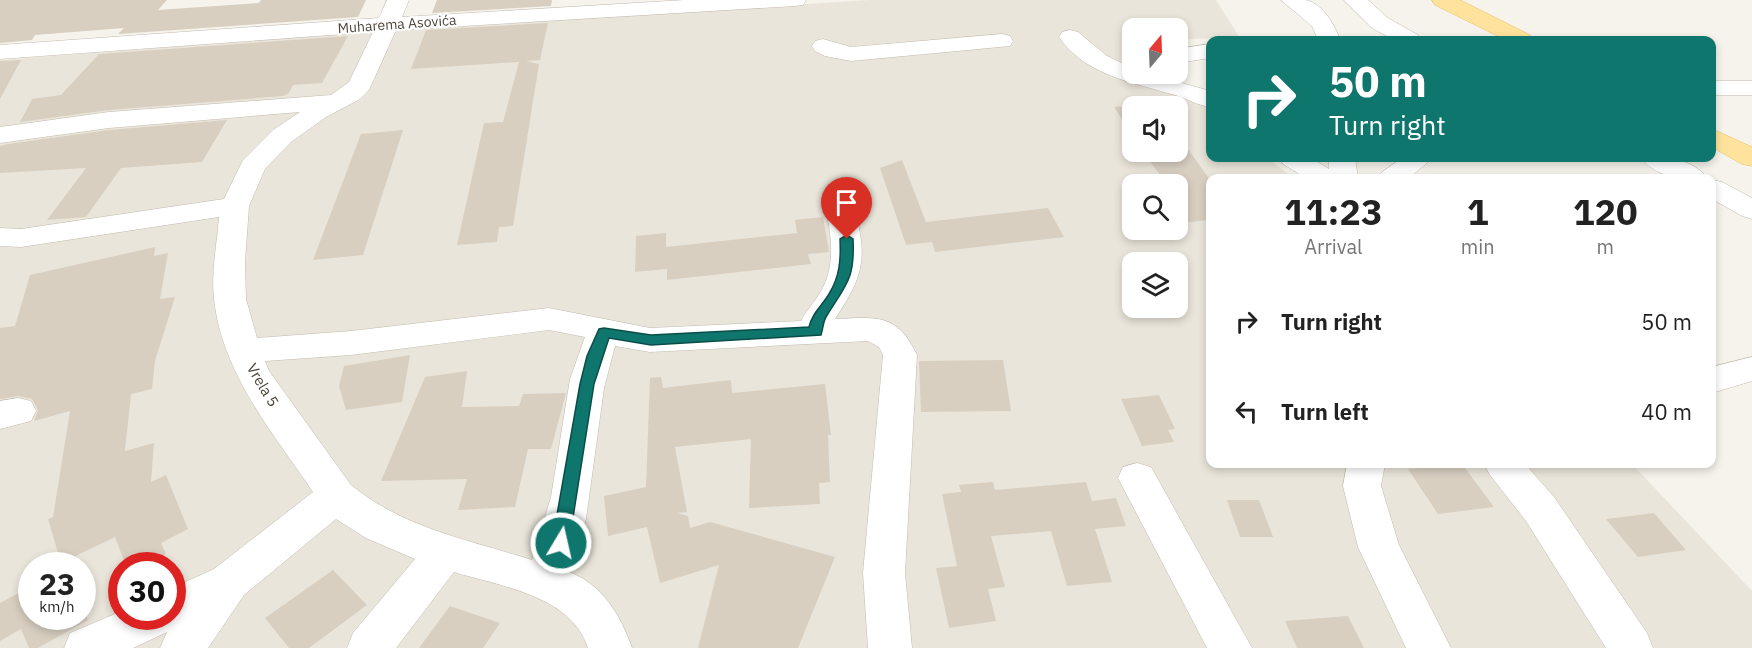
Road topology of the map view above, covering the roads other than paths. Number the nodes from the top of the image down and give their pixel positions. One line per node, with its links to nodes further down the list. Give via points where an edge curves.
1 (795, 0): 5 (street, Muharema Asovića)
2 (1292, 0): 6 (street, via 1324,24)
3 (1355, 0): 7 (street, via 1380,23)
4 (1443, 0): 8 (main road)
5 (392, 12): 12 (street, Muharema Asovića); 20 (street, Vrela 5, via 360,85)
6 (1328, 36)
7 (1403, 36)
8 (1514, 36)
9 (1070, 37): 16 (street)
10 (1002, 41): 11 (street, via 851,54)
11 (823, 46)
12 (0, 52)
13 (1206, 52): 14 (street)
14 (1188, 54)
15 (1122, 62): 16 (street)
16 (1102, 64): 19 (street)
17 (1716, 88): 18 (street)
18 (1752, 88)
19 (1206, 98)
20 (337, 102): 21 (street, via 109,120); 32 (street, Vrela 5, via 300,123 264,153 243,185)
21 (0, 135)
22 (1716, 140): 23 (main road)
23 (1752, 158)
24 (1299, 162): 27 (street)
25 (1414, 162): 28 (street)
26 (1663, 162): 29 (street)
27 (1318, 174)
28 (1397, 174)
29 (1685, 174)
30 (1716, 190): 33 (street)
31 (839, 204): 35 (street, via 848,265 835,295 818,318)
32 (235, 206): 34 (street, via 21,238); 37 (street, Vrela 5, via 230,299)
33 (1752, 210)
34 (0, 237)
35 (816, 331): 36 (street, via 651,340); 53 (street, via 873,328 892,340 900,355 884,573)
36 (604, 333): 37 (street, via 549,319 351,343); 46 (street, via 587,384 561,543)
37 (243, 351): 43 (street, Vrela 5, via 254,376)
38 (1752, 369): 39 (street)
39 (1716, 379)
40 (1365, 468): 55 (street, via 1362,486 1379,547)
41 (1506, 468): 56 (street, via 1540,510)
42 (1137, 478): 54 (street)
43 (337, 496): 44 (street, Vrela 5, via 370,523); 45 (street)
44 (446, 551): 46 (street, Vrela 5); 51 (street)
45 (230, 582): 47 (street); 50 (street)
46 (543, 582): 52 (street, Vrela 5, via 578,599 595,616)
47 (186, 602)
48 (126, 630): 49 (street)
49 (86, 648)
50 (182, 648)
51 (369, 648)
52 (610, 648)
53 (890, 648)
54 (1230, 648)
55 (1429, 648)
56 (1631, 648)

